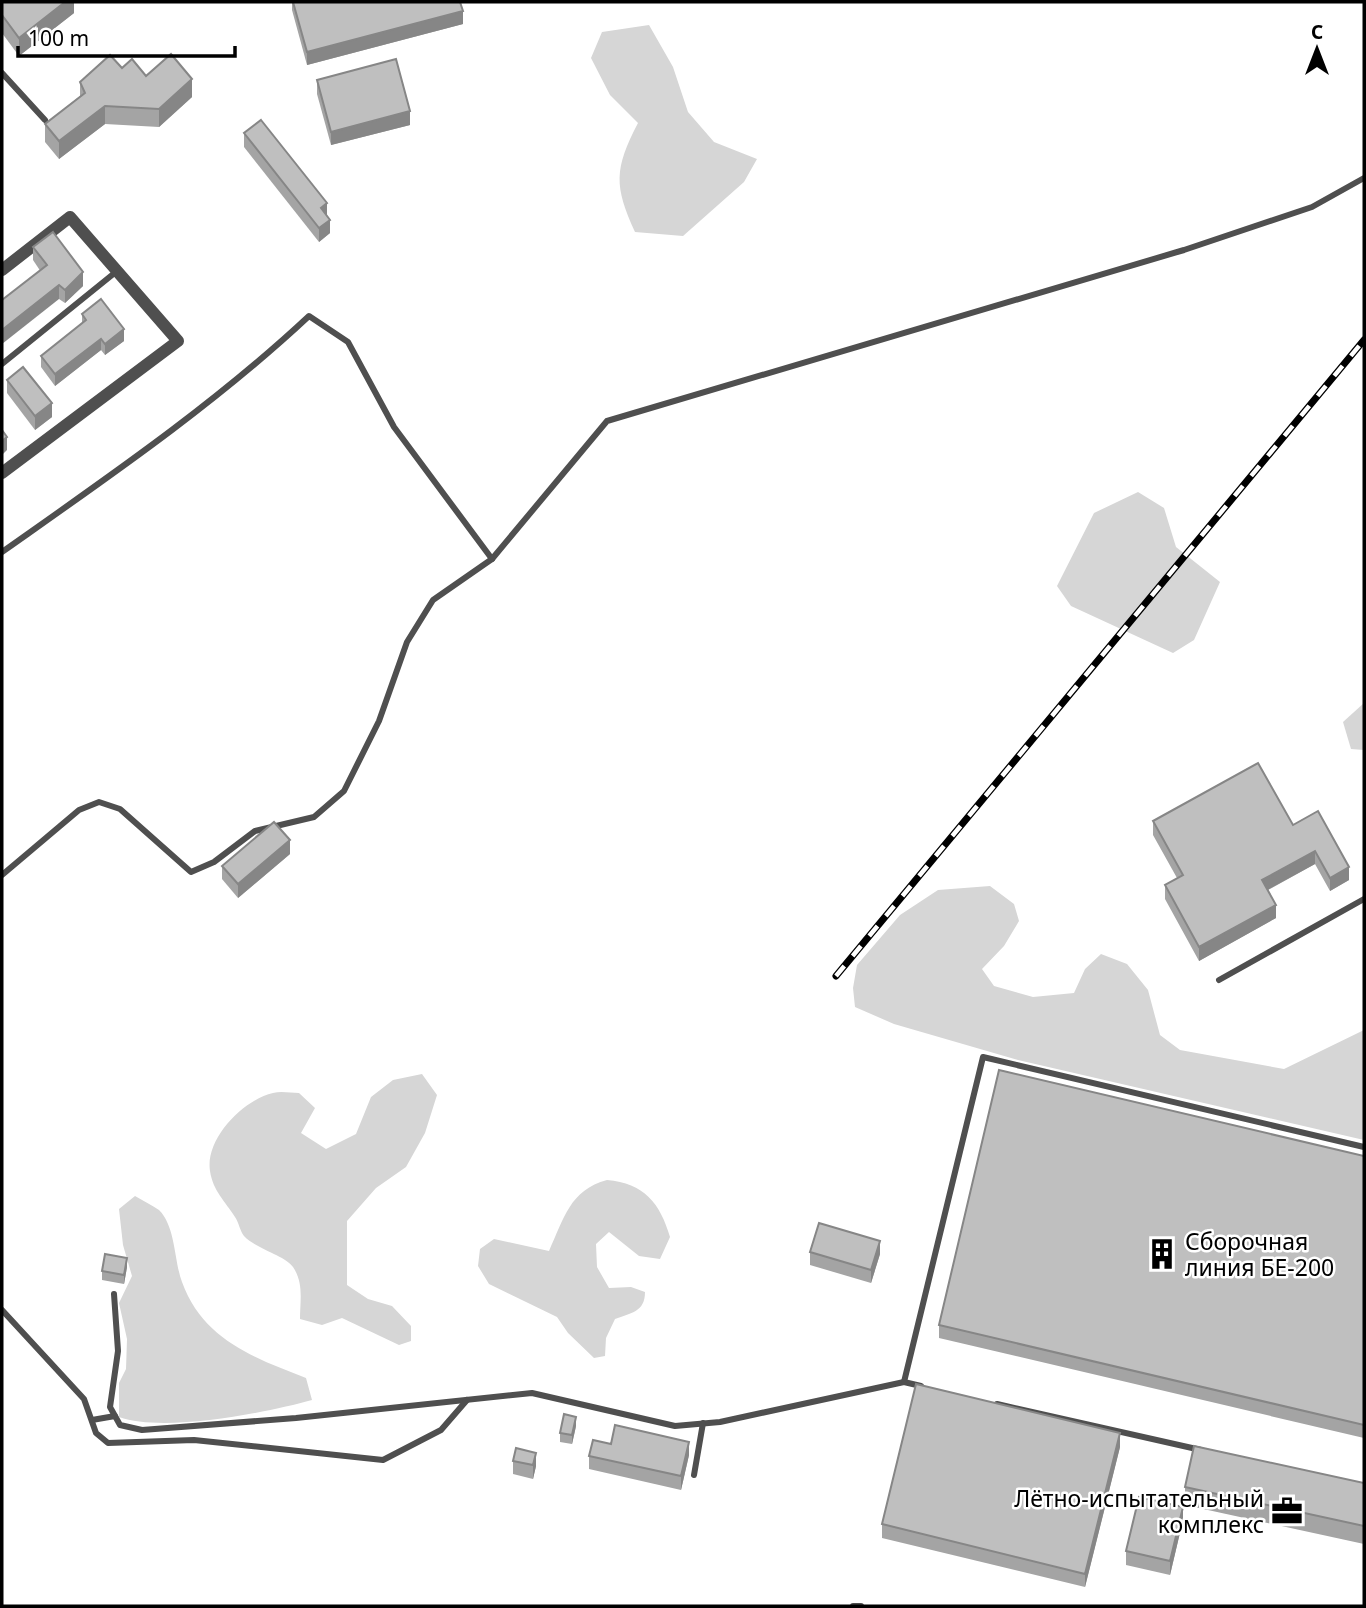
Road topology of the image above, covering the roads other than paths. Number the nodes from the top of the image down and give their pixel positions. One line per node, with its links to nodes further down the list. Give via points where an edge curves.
1 (2, 73): 2 (lane)
2 (45, 120)
3 (1364, 178): 9 (lane, via 1312,207 1184,250 607,421)
4 (2, 270): 5 (street, via 69,216)
5 (117, 271): 6 (lane); 7 (street, via 178,341)
6 (2, 364)
7 (2, 472)
8 (2, 552): 9 (lane, via 121,467 309,316 348,342 394,427)
9 (492, 559): 10 (lane, via 433,600 407,642 379,721 344,791 313,817 255,831 214,862 191,872 120,809 99,802 79,810)
10 (2, 875)
11 (1364, 899): 12 (lane)
12 (1219, 980)
13 (1364, 1147): 16 (lane, via 983,1057)
14 (114, 1294): 20 (lane, via 118,1351 110,1407)
15 (2, 1310): 21 (lane, via 84,1399)
16 (904, 1382): 17 (lane); 22 (lane)
17 (931, 1389)
18 (467, 1400): 20 (lane, via 142,1430 120,1425); 21 (lane, via 441,1430 383,1460 194,1440 108,1443 96,1433); 22 (lane, via 532,1393 675,1426)
19 (985, 1401): 23 (lane)
20 (115, 1416): 21 (lane)
21 (92, 1420)
22 (703, 1423): 24 (lane)
23 (1215, 1454)
24 (694, 1475)
25 (853, 1606): 26 (lane)
26 (861, 1606)

